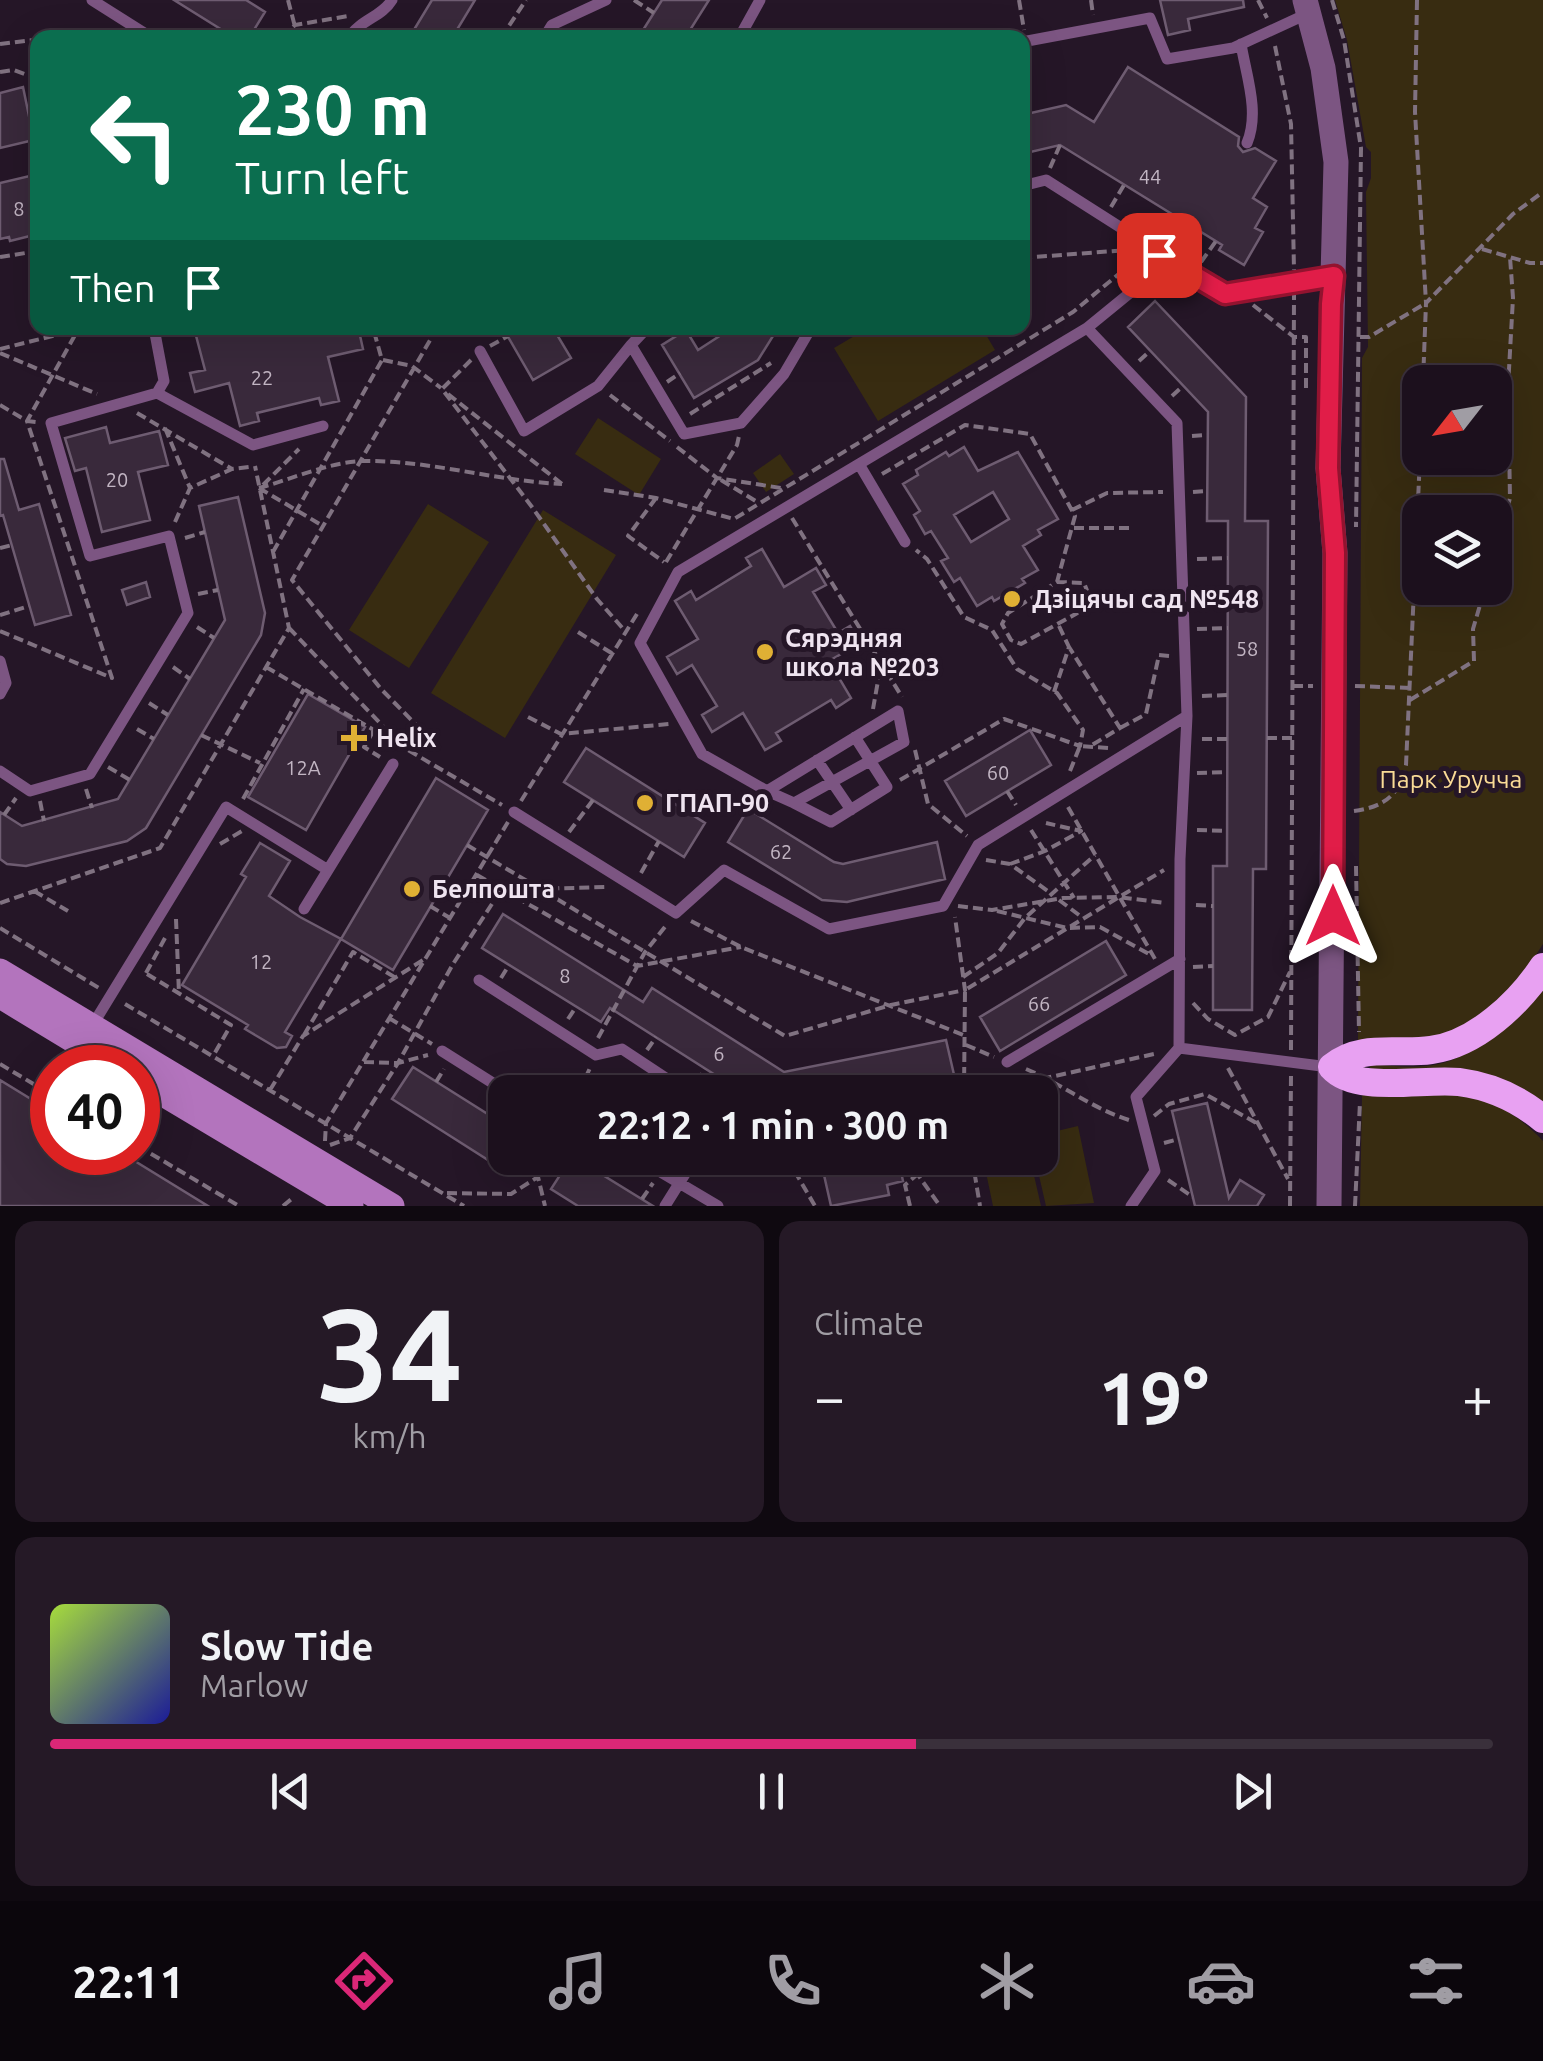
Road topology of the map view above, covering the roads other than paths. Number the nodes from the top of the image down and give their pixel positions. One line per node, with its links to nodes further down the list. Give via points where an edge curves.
1 (92, 0): 6 (lane)
2 (392, 0): 7 (lane)
3 (606, 0): 8 (lane)
4 (760, 0): 9 (lane)
5 (1315, 4): 11 (lane); 15 (street, via 1335,146)
6 (139, 30)
7 (353, 30)
8 (549, 30)
9 (743, 30)
10 (1030, 40): 11 (lane, via 1150,18 1167,59)
11 (1241, 44): 12 (lane, via 1253,115)
12 (1248, 143)
13 (1030, 184): 14 (lane, via 1046,180)
14 (1159, 255): 15 (lane, via 1225,294); 16 (lane)
15 (1334, 276): 51 (street, via 1328,468 1335,553)
16 (1087, 328): 24 (lane); 28 (lane, via 1177,422)
17 (155, 335): 22 (lane, via 164,382)
18 (640, 335): 20 (lane)
19 (807, 335): 20 (lane, via 742,423 684,434)
20 (631, 344): 21 (lane, via 598,386 524,431)
21 (480, 351)
22 (157, 393): 23 (lane, via 253,444); 33 (lane, via 52,423 90,556 169,540 188,613 90,774 30,791)
23 (323, 426)
24 (859, 464): 25 (lane); 35 (lane, via 678,572 640,643 702,754)
25 (905, 542)
26 (0, 662): 27 (lane, via 6,683)
27 (0, 694)
28 (1187, 716): 38 (lane, via 975,851 943,906 829,930 724,870 676,913); 41 (lane)
29 (855, 737): 30 (lane); 31 (lane); 31 (lane, via 898,711 904,742)
30 (816, 760): 34 (lane); 35 (lane)
31 (869, 761): 34 (lane); 37 (lane, via 887,788)
32 (392, 764): 39 (lane)
33 (0, 771)
34 (832, 782): 36 (lane); 37 (lane)
35 (767, 791): 36 (lane)
36 (794, 803): 37 (lane, via 831,822)
37 (851, 810)
38 (514, 812)
39 (328, 870): 40 (lane); 46 (lane, via 226,807)
40 (304, 909)
41 (1180, 963): 48 (lane); 50 (lane)
42 (1543, 967): 51 (highway, via 1507,1008 1462,1041 1429,1051 1360,1053)
43 (0, 972): 46 (main road)
44 (479, 980): 52 (lane, via 594,1053 622,1050)
45 (0, 996): 46 (main road)
46 (86, 1035): 47 (main road); 60 (main road)
47 (96, 1045)
48 (1179, 1048): 51 (lane); 63 (lane, via 1136,1097 1155,1171)
49 (442, 1051): 53 (lane)
50 (1007, 1062)
51 (1332, 1067): 55 (highway, via 1352,1081 1477,1085); 64 (street)
52 (661, 1075)
53 (488, 1080)
54 (160, 1091): 59 (main road)
55 (1543, 1119)
56 (666, 1175): 58 (lane)
57 (685, 1175): 58 (lane)
58 (680, 1183): 61 (lane); 62 (lane)
59 (351, 1206)
60 (392, 1206)
61 (666, 1206)
62 (718, 1206)
63 (1131, 1206)
64 (1329, 1206)

